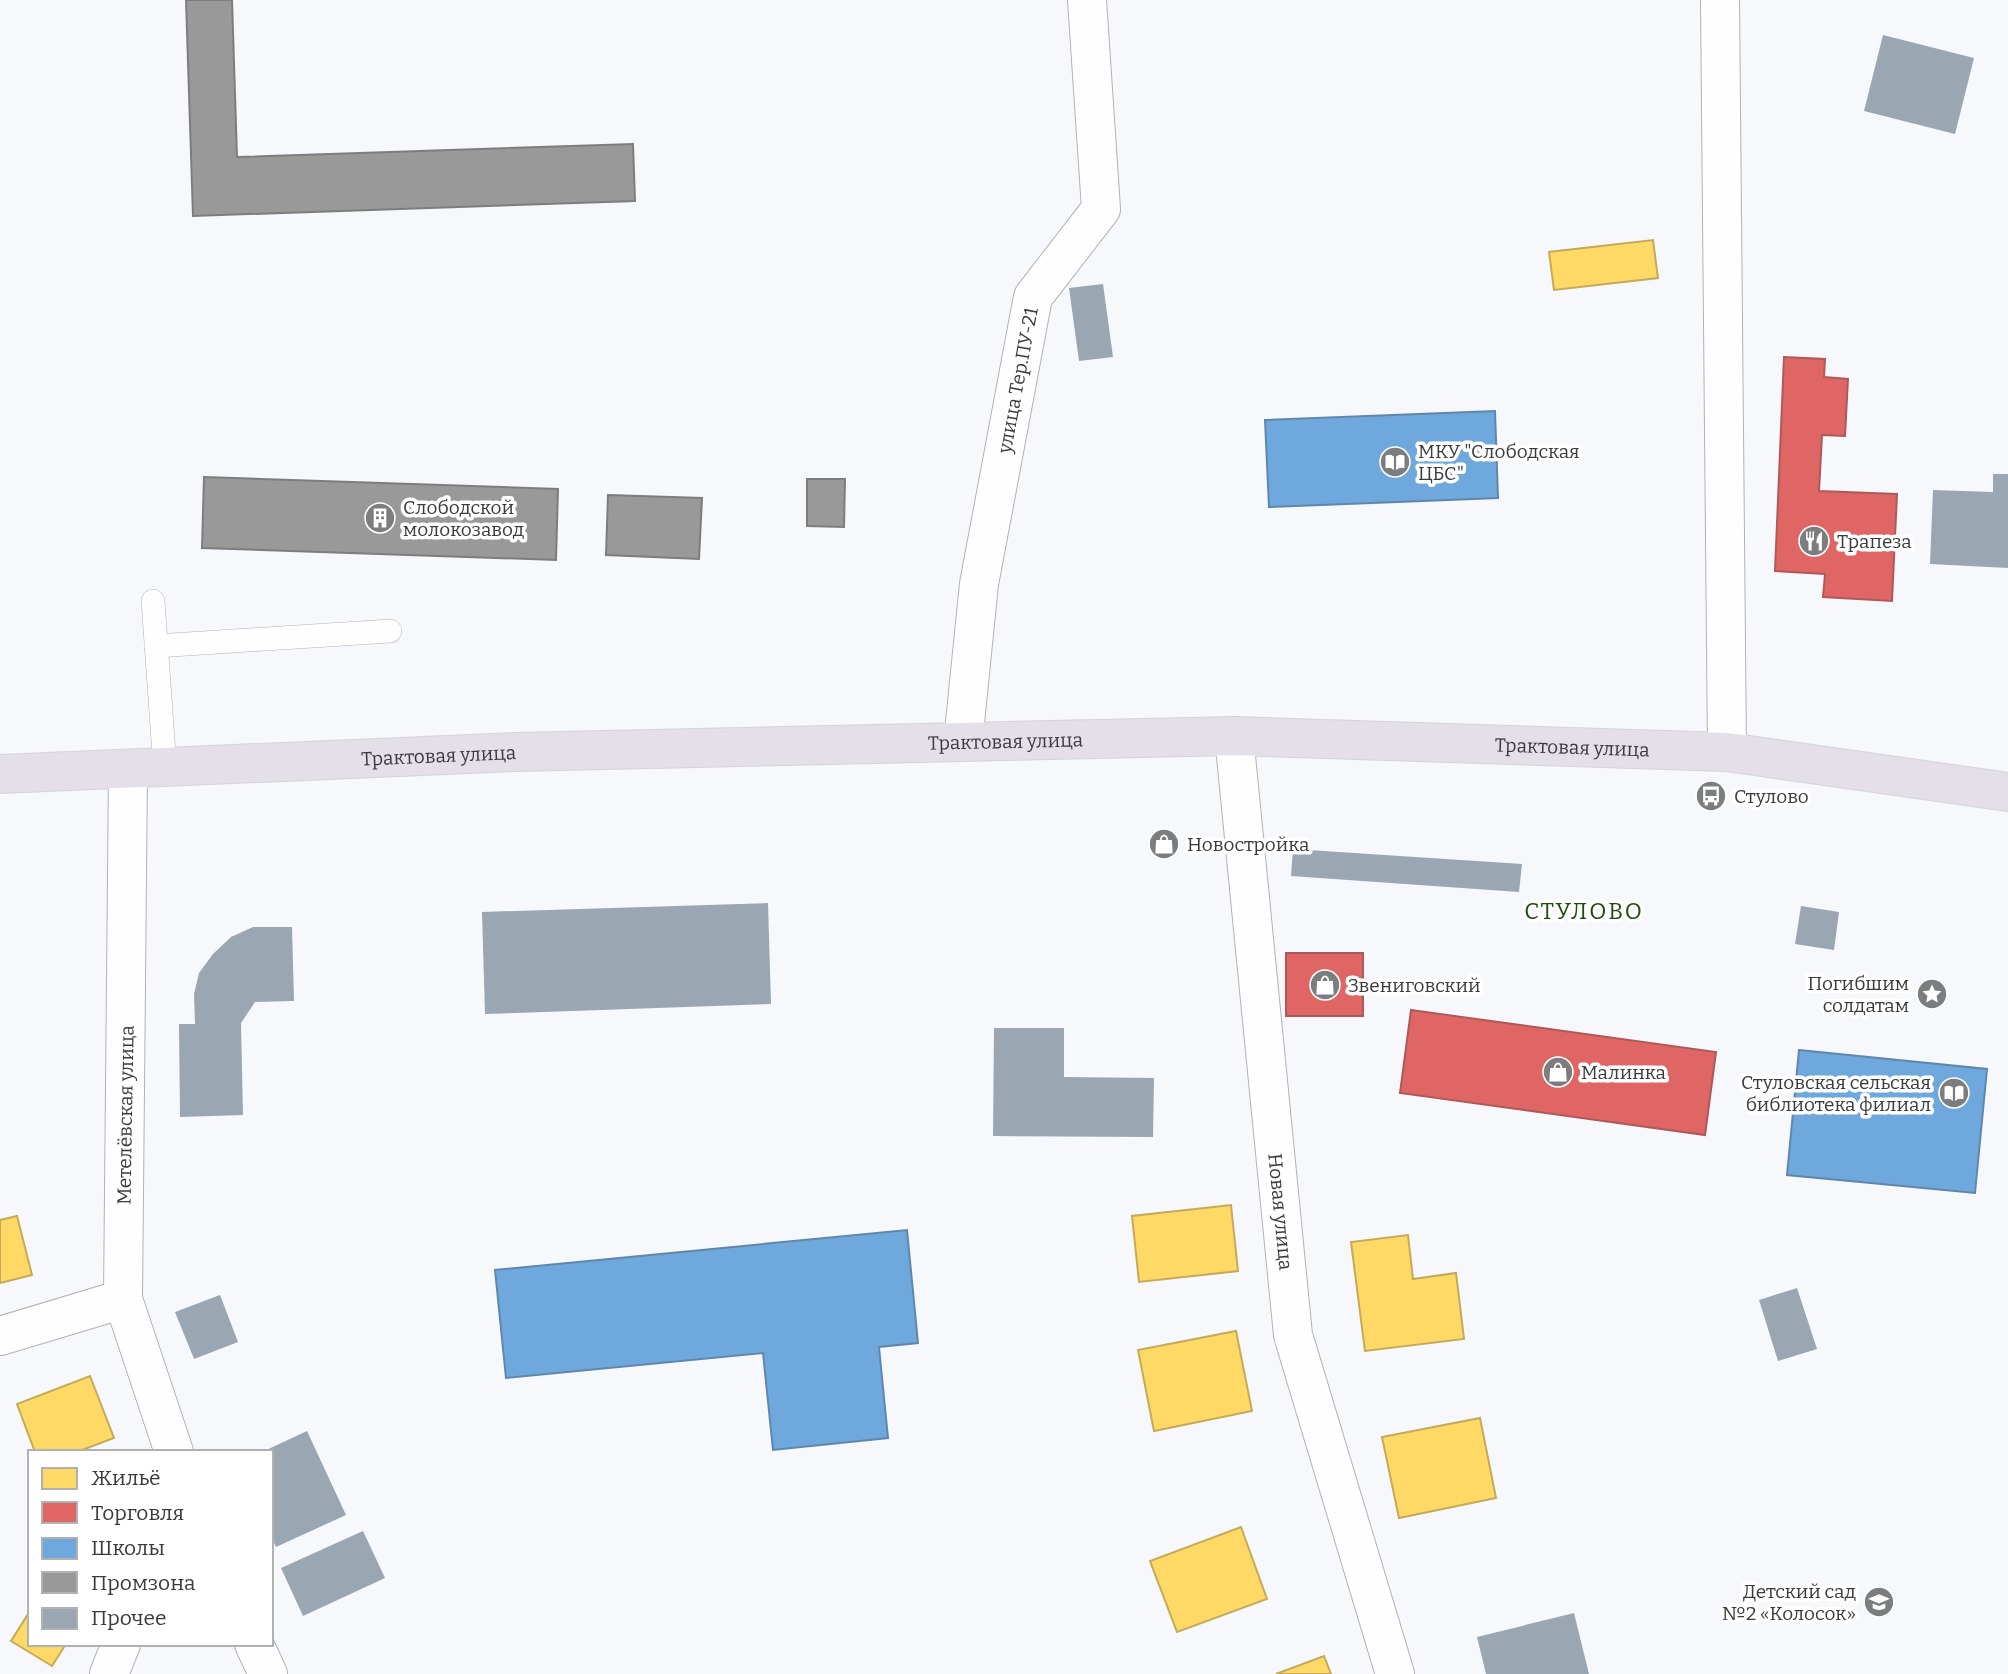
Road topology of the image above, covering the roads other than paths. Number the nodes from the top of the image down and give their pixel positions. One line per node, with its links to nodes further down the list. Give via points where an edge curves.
1 (1087, 0): 7 (street, улица Тер.ПУ-21, via 1101,209 1033,297 979,584)
2 (1720, 0): 8 (street)
3 (153, 601): 5 (lane)
4 (390, 631): 5 (lane)
5 (156, 646): 9 (lane)
6 (1234, 736): 7 (highway, Трактовая улица); 8 (highway, Трактовая улица); 19 (street, Новая улица, via 1293,1335)
7 (963, 742): 9 (highway, Трактовая улица, via 516,752)
8 (1727, 752): 11 (highway, Трактовая улица)
9 (146, 769): 10 (highway, Трактовая улица); 12 (street, Метелёвская улица)
10 (0, 774)
11 (2008, 792)
12 (123, 1299): 13 (street); 14 (street, Метелёвская улица)
13 (0, 1336)
14 (172, 1450)
15 (120, 1646): 17 (street)
16 (255, 1646): 18 (street)
17 (109, 1674)
18 (268, 1674)
19 (1395, 1674)

